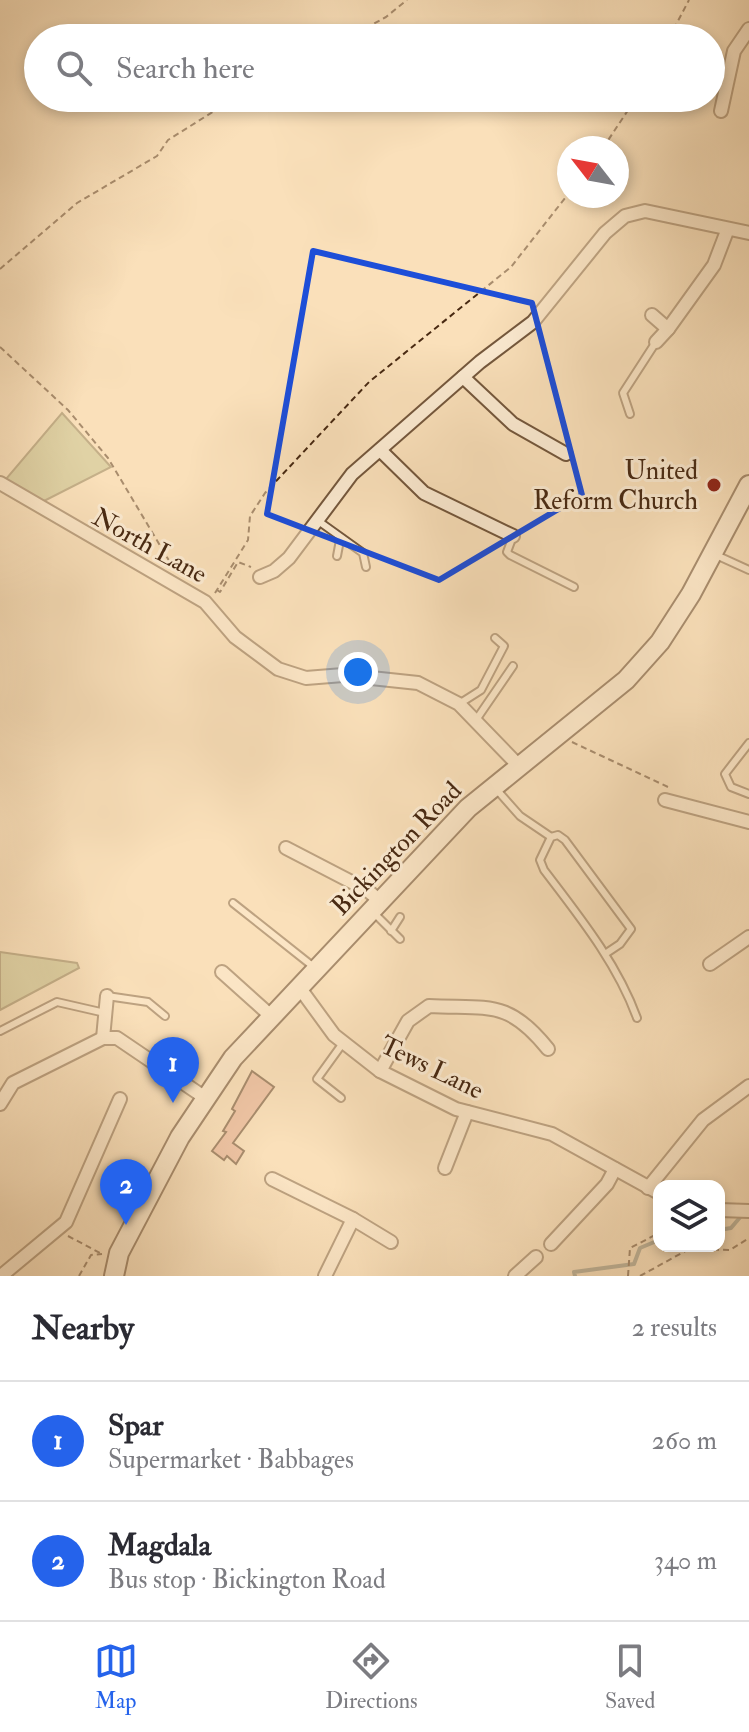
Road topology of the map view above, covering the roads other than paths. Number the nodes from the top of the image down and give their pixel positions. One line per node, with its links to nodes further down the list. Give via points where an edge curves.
1 (749, 29): 2 (street, via 734,51)
2 (725, 93)
3 (727, 231): 4 (street); 6 (street, via 714,265); 8 (street, via 645,211 625,216 533,322)
4 (749, 233)
5 (652, 315): 6 (street)
6 (668, 329): 7 (street)
7 (656, 342): 9 (lane, via 623,393)
8 (463, 377): 10 (street); 11 (street, via 513,424)
9 (630, 414)
10 (380, 450): 14 (street, via 352,474); 15 (street, via 424,493)
11 (566, 454)
12 (0, 483): 25 (street, North Lane, via 207,603 235,637 278,669 306,678 343,675 418,683)
13 (749, 485): 17 (main road, Bickington Road)
14 (317, 520): 16 (lane); 21 (street, via 289,558)
15 (513, 536): 22 (lane, via 507,552)
16 (340, 540): 18 (lane); 19 (lane, via 363,553)
17 (713, 553): 20 (lane); 28 (main road, Bickington Road, via 660,642 626,680)
18 (337, 556)
19 (366, 567)
20 (749, 570)
21 (264, 575)
22 (574, 587)
23 (495, 638): 25 (lane, via 504,646 481,690)
24 (513, 666): 26 (lane)
25 (459, 704): 26 (street, North Lane)
26 (476, 720): 28 (street, North Lane)
27 (749, 743): 30 (lane, via 725,774 731,787)
28 (518, 765): 29 (main road, Bickington Road)
29 (494, 786): 33 (lane, via 520,816); 36 (main road, Bickington Road)
30 (749, 794)
31 (665, 800): 32 (street)
32 (749, 822)
33 (551, 837): 41 (lane, via 540,860 544,870); 41 (lane, via 565,840 631,929)
34 (286, 848): 36 (street, via 367,890)
35 (233, 903): 43 (lane)
36 (376, 906): 38 (lane); 43 (main road, Bickington Road)
37 (400, 917): 38 (lane)
38 (391, 931): 40 (lane)
39 (749, 937): 42 (street)
40 (400, 939)
41 (605, 954): 50 (lane)
42 (710, 964)
43 (316, 968): 45 (main road, Bickington Road)
44 (222, 972): 49 (street)
45 (299, 987): 49 (main road, Bickington Road); 53 (street, Tews Lane)
46 (107, 996): 47 (street); 48 (lane, via 148,1002)
47 (105, 1013): 51 (lane, via 57,1002); 52 (street)
48 (165, 1016)
49 (271, 1016): 57 (main road, Bickington Road)
50 (637, 1018)
51 (0, 1031)
52 (103, 1038): 57 (street, via 117,1038); 60 (street, via 13,1083)
53 (343, 1043): 55 (street, Tews Lane); 58 (lane, via 317,1079)
54 (548, 1049): 55 (street, via 527,1023 505,1010 429,1006 408,1021)
55 (380, 1071): 61 (street, Tews Lane)
56 (749, 1086): 65 (street, via 680,1143)
57 (204, 1097): 74 (main road, Bickington Road, via 111,1254)
58 (341, 1098)
59 (120, 1099): 73 (street, via 66,1222)
60 (0, 1104)
61 (467, 1112): 62 (street); 63 (street, Tews Lane, via 552,1134)
62 (445, 1168)
63 (615, 1169): 66 (street, Tews Lane); 71 (street)
64 (272, 1179): 69 (street)
65 (659, 1180)
66 (653, 1190)
67 (725, 1211): 68 (street)
68 (749, 1211)
69 (353, 1219): 70 (street); 75 (street)
70 (391, 1242)
71 (551, 1244)
72 (536, 1257): 76 (street)
73 (1, 1276)
74 (114, 1276)
75 (325, 1276)
76 (515, 1276)

